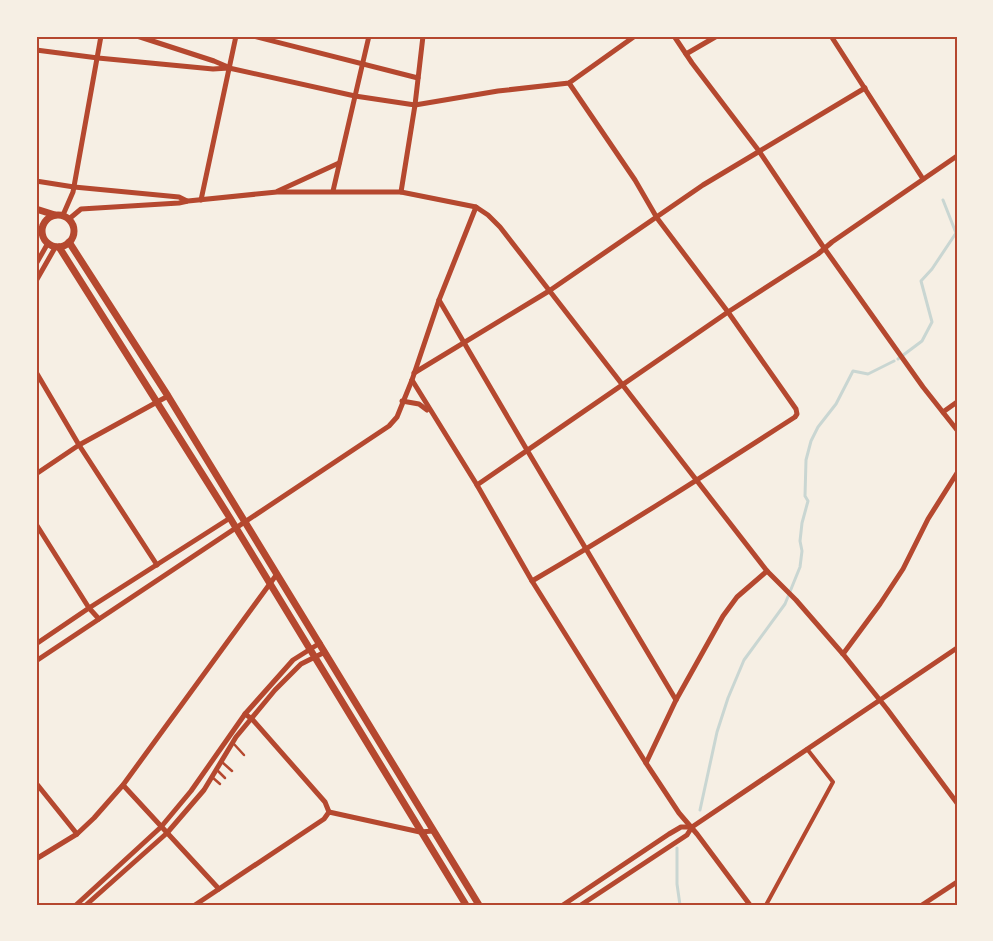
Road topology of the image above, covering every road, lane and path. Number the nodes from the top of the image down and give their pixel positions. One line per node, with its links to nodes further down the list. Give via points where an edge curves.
1 (101, 36): 13 (street)
2 (137, 36): 15 (street)
3 (236, 36): 15 (street)
4 (253, 36): 14 (street)
5 (369, 36): 14 (street)
6 (423, 36): 16 (street)
7 (635, 36): 17 (street)
8 (674, 36): 12 (street)
9 (717, 36): 12 (street)
10 (831, 36): 18 (street)
11 (36, 50): 13 (street)
12 (686, 54): 21 (street)
13 (98, 58): 15 (street); 26 (street)
14 (363, 65): 16 (street); 19 (street)
15 (229, 68): 19 (street); 30 (street)
16 (418, 78): 20 (street)
17 (569, 83): 20 (street, via 498,90); 36 (street)
18 (865, 88): 21 (street); 24 (street)
19 (355, 96): 20 (street); 23 (street)
20 (415, 105): 29 (street)
21 (759, 151): 36 (street); 41 (street)
22 (957, 156): 24 (street)
23 (339, 163): 27 (street); 28 (street)
24 (923, 179): 41 (street)
25 (36, 181): 26 (street)
26 (74, 187): 31 (street, via 179,197); 35 (street)
27 (333, 191): 28 (street); 29 (street)
28 (277, 192): 30 (street)
29 (401, 192): 32 (street)
30 (201, 200): 31 (street)
31 (188, 201): 35 (street, via 81,209)
32 (476, 207): 44 (street, via 500,227); 45 (street)
33 (36, 209): 34 (street)
34 (55, 215): 35 (street); 38 (street, via 43,226 42,235)
35 (66, 217): 39 (street, via 74,226)
36 (657, 218): 44 (street); 46 (street)
37 (36, 239): 38 (street)
38 (46, 241): 40 (street); 42 (street)
39 (69, 242): 40 (street); 52 (street)
40 (57, 247): 43 (street); 54 (street)
41 (826, 248): 46 (street); 57 (street)
42 (36, 264)
43 (36, 281)
44 (549, 291): 47 (street); 51 (street)
45 (439, 300): 47 (street); 49 (street)
46 (728, 312): 51 (street); 63 (street, via 797,410 795,417)
47 (464, 342): 49 (street); 60 (street)
48 (36, 372): 59 (street)
49 (414, 374): 50 (street)
50 (412, 380): 53 (street); 56 (street)
51 (622, 385): 60 (street); 63 (street)
52 (168, 396): 54 (street); 66 (street)
53 (402, 401): 56 (street, via 419,404); 66 (street, via 397,417 389,426)
54 (157, 402): 59 (street); 65 (street)
55 (957, 402): 57 (street)
56 (429, 411): 64 (street)
57 (943, 412): 58 (street)
58 (957, 430)
59 (79, 445): 62 (street); 72 (street)
60 (527, 450): 64 (street); 71 (street)
61 (957, 473): 84 (street, via 903,568)
62 (36, 474)
63 (695, 480): 71 (street); 73 (street)
64 (477, 485): 75 (street)
65 (230, 518): 68 (street); 72 (street)
66 (245, 523): 68 (street); 74 (street)
67 (36, 524): 70 (street)
68 (237, 528): 76 (street); 78 (street)
69 (36, 531): 70 (street)
70 (42, 536): 77 (street)
71 (587, 548): 75 (street); 87 (street)
72 (157, 565): 77 (street)
73 (767, 571): 84 (street); 87 (street, via 737,597 723,616)
74 (277, 574): 76 (street); 79 (street)
75 (532, 581): 95 (street)
76 (270, 584): 82 (street); 102 (street)
77 (89, 608): 78 (street); 80 (street)
78 (99, 620): 86 (street)
79 (320, 643): 82 (street); 83 (street)
80 (36, 644)
81 (957, 648): 88 (street)
82 (309, 650): 85 (street); 89 (street, via 293,660)
83 (325, 652): 85 (street); 107 (street)
84 (843, 654): 88 (street)
85 (314, 658): 90 (street, via 301,664); 108 (street)
86 (36, 661)
87 (676, 700): 95 (street)
88 (880, 701): 92 (street); 103 (street)
89 (245, 714): 90 (street); 105 (street, via 191,791)
90 (252, 719): 91 (street); 104 (street, via 325,802)
91 (232, 743): 93 (lane); 94 (street)
92 (808, 749): 106 (street); 122 (street, via 833,782)
93 (244, 755)
94 (221, 762): 96 (street); 97 (lane)
95 (646, 763): 106 (street)
96 (217, 770): 98 (street); 99 (lane)
97 (232, 771)
98 (212, 777): 101 (lane); 109 (street)
99 (225, 778)
100 (36, 783): 110 (street)
101 (220, 784)
102 (123, 785): 105 (street); 110 (street)
103 (957, 803)
104 (329, 812): 108 (street); 113 (street, via 324,819)
105 (161, 827): 109 (street); 114 (street)
106 (692, 827): 119 (street, via 681,827 669,834); 120 (street, via 687,835); 121 (street)
107 (433, 831): 108 (street); 118 (street)
108 (420, 832): 117 (street)
109 (168, 833): 113 (street); 115 (street)
110 (77, 834): 111 (street)
111 (36, 859)
112 (957, 882): 123 (street)
113 (219, 889): 116 (street)
114 (76, 905)
115 (86, 905)
116 (195, 905)
117 (466, 905)
118 (479, 905)
119 (563, 905)
120 (581, 905)
121 (750, 905)
122 (766, 905)
123 (922, 905)

